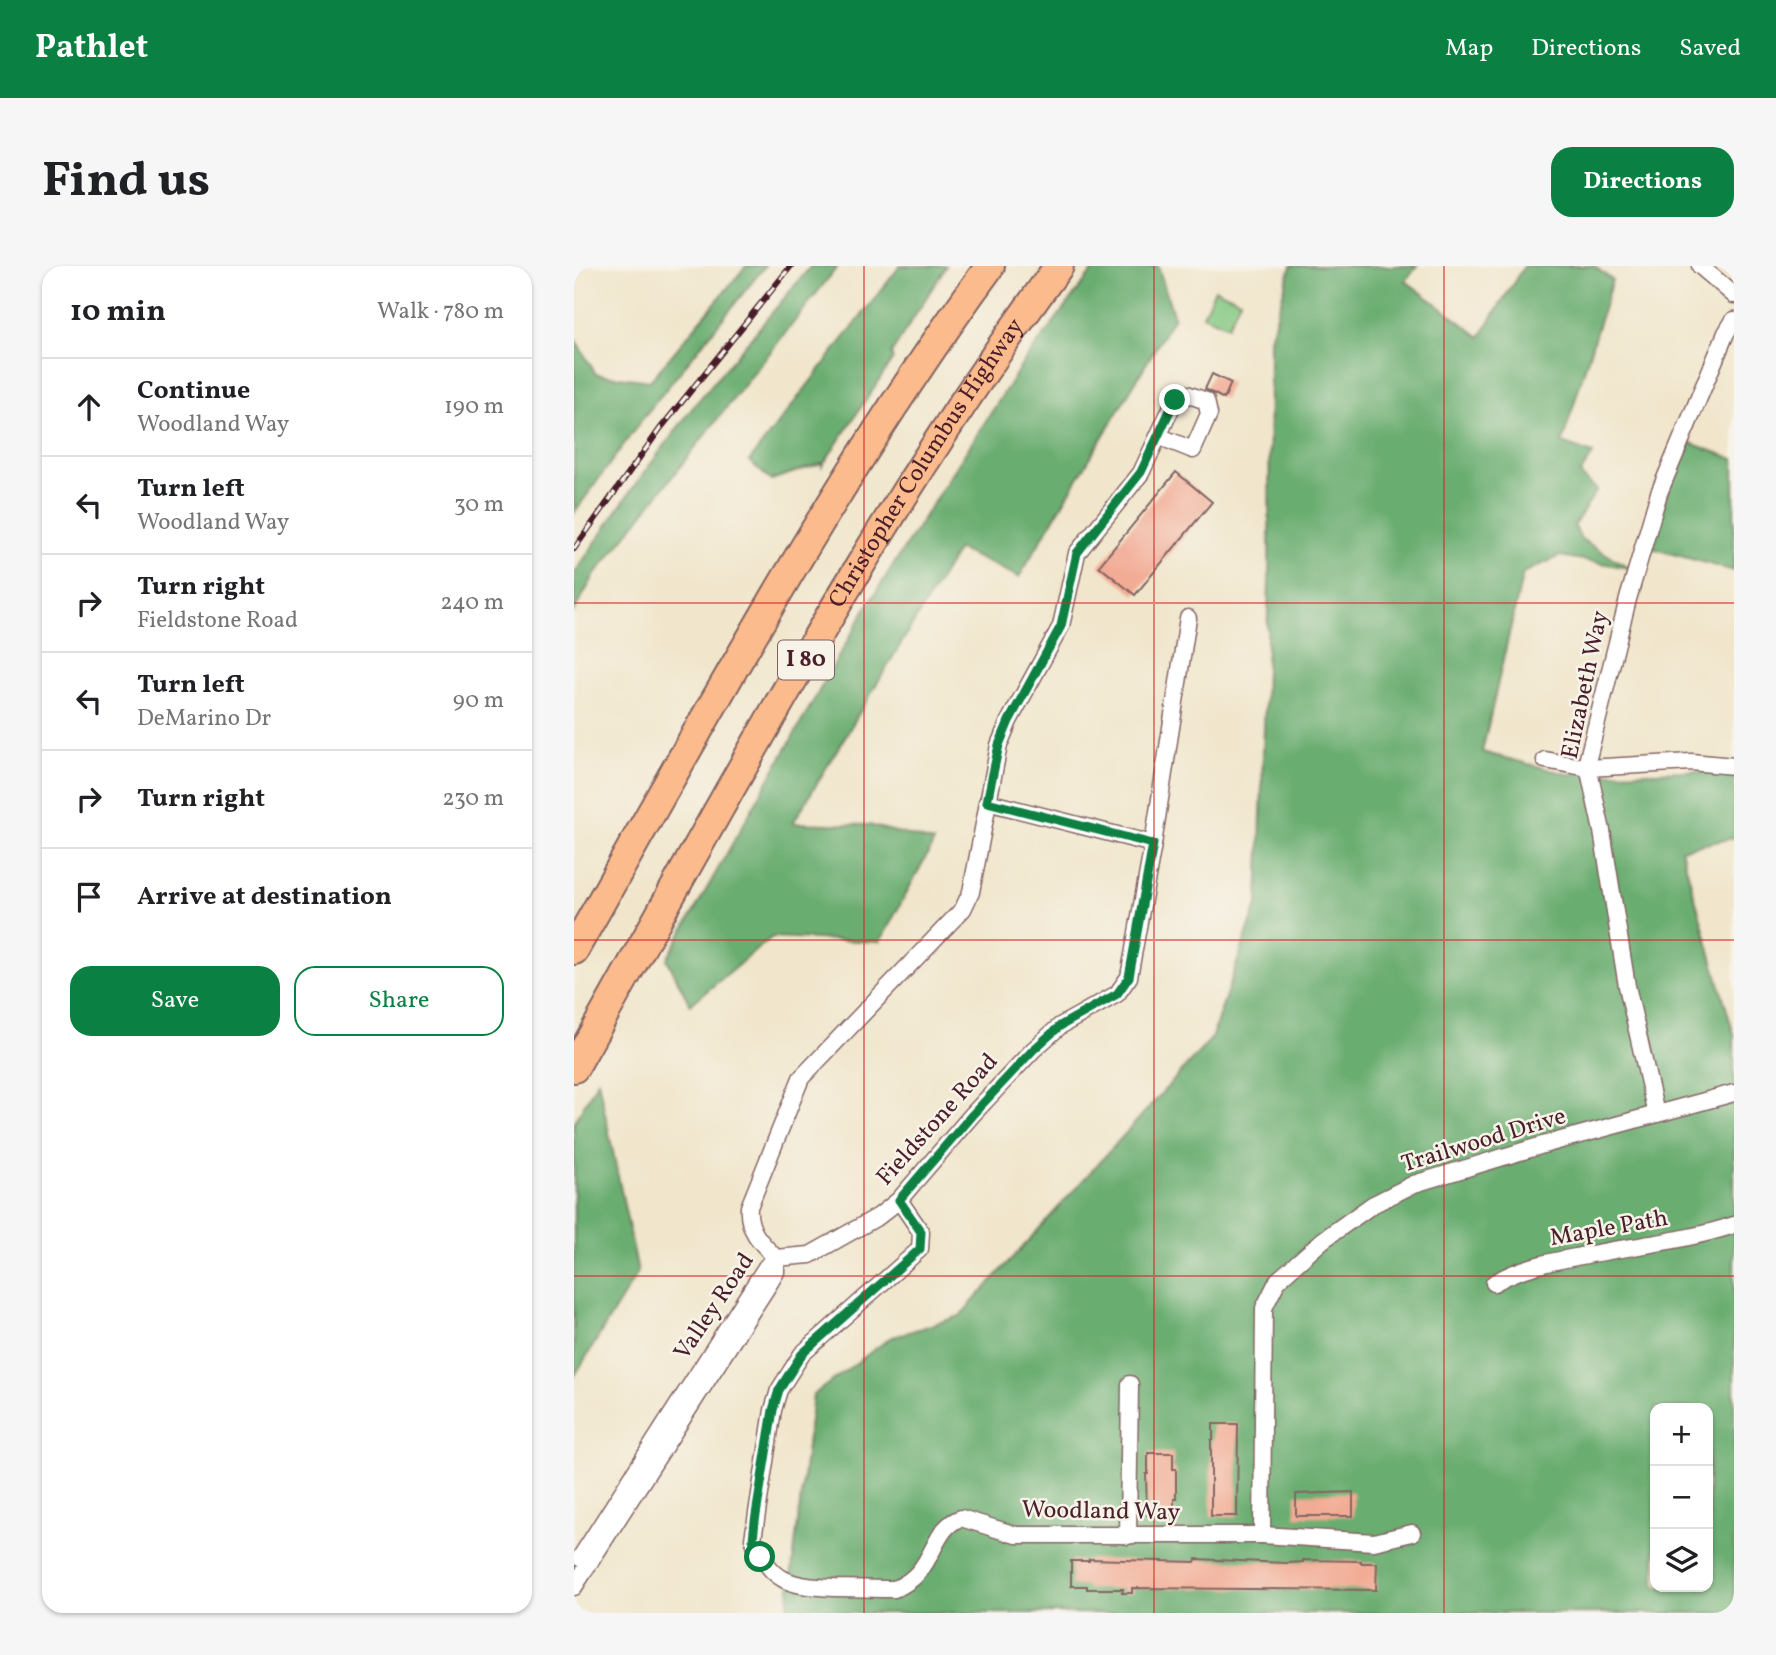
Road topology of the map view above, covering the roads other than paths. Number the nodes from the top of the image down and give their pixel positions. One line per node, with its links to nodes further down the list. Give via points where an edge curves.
1 (990, 266): 13 (highway, I 80, via 841,485)
2 (1059, 266): 14 (highway, Christopher Columbus Highway / I 80, via 944,431 858,570)
3 (1700, 266): 4 (street)
4 (1734, 296)
5 (1731, 330): 10 (street, Elizabeth Way, via 1659,492)
6 (1158, 436): 11 (street, via 1141,472 1077,553 1061,626 1009,721)
7 (1188, 618): 12 (street, Fieldstone Road)
8 (1545, 760): 10 (street)
9 (1734, 766): 10 (street, via 1691,762)
10 (1588, 768): 16 (street, Elizabeth Way, via 1627,986)
11 (987, 802): 12 (street); 19 (street, via 971,892 963,909 801,1078 749,1207 753,1231)
12 (1153, 844): 17 (street, Fieldstone Road, via 1129,977 1117,994 1060,1026 1033,1050)
13 (574, 950)
14 (574, 1068)
15 (1734, 1093): 16 (street, Trailwood Drive)
16 (1656, 1114): 23 (street, Trailwood Drive, via 1414,1184 1342,1226 1278,1280 1264,1308)
17 (899, 1200): 19 (street, Fieldstone Road, via 810,1255); 24 (street, Woodland Way, via 921,1232 920,1249 802,1354 779,1390 755,1521 753,1539 760,1557 782,1580 800,1587 894,1589 920,1572 941,1534 961,1518 1016,1535)
18 (1734, 1225): 20 (street, Maple Path, via 1693,1237 1554,1261)
19 (776, 1258): 25 (street, Valley Road); 26 (street, Valley Road, via 776,1272 769,1284)
20 (1494, 1283)
21 (1130, 1384): 24 (street)
22 (1412, 1533): 23 (street, Woodland Way, via 1374,1542)
23 (1262, 1535): 24 (street, Woodland Way)
24 (1128, 1536)
25 (574, 1567)
26 (574, 1587)

